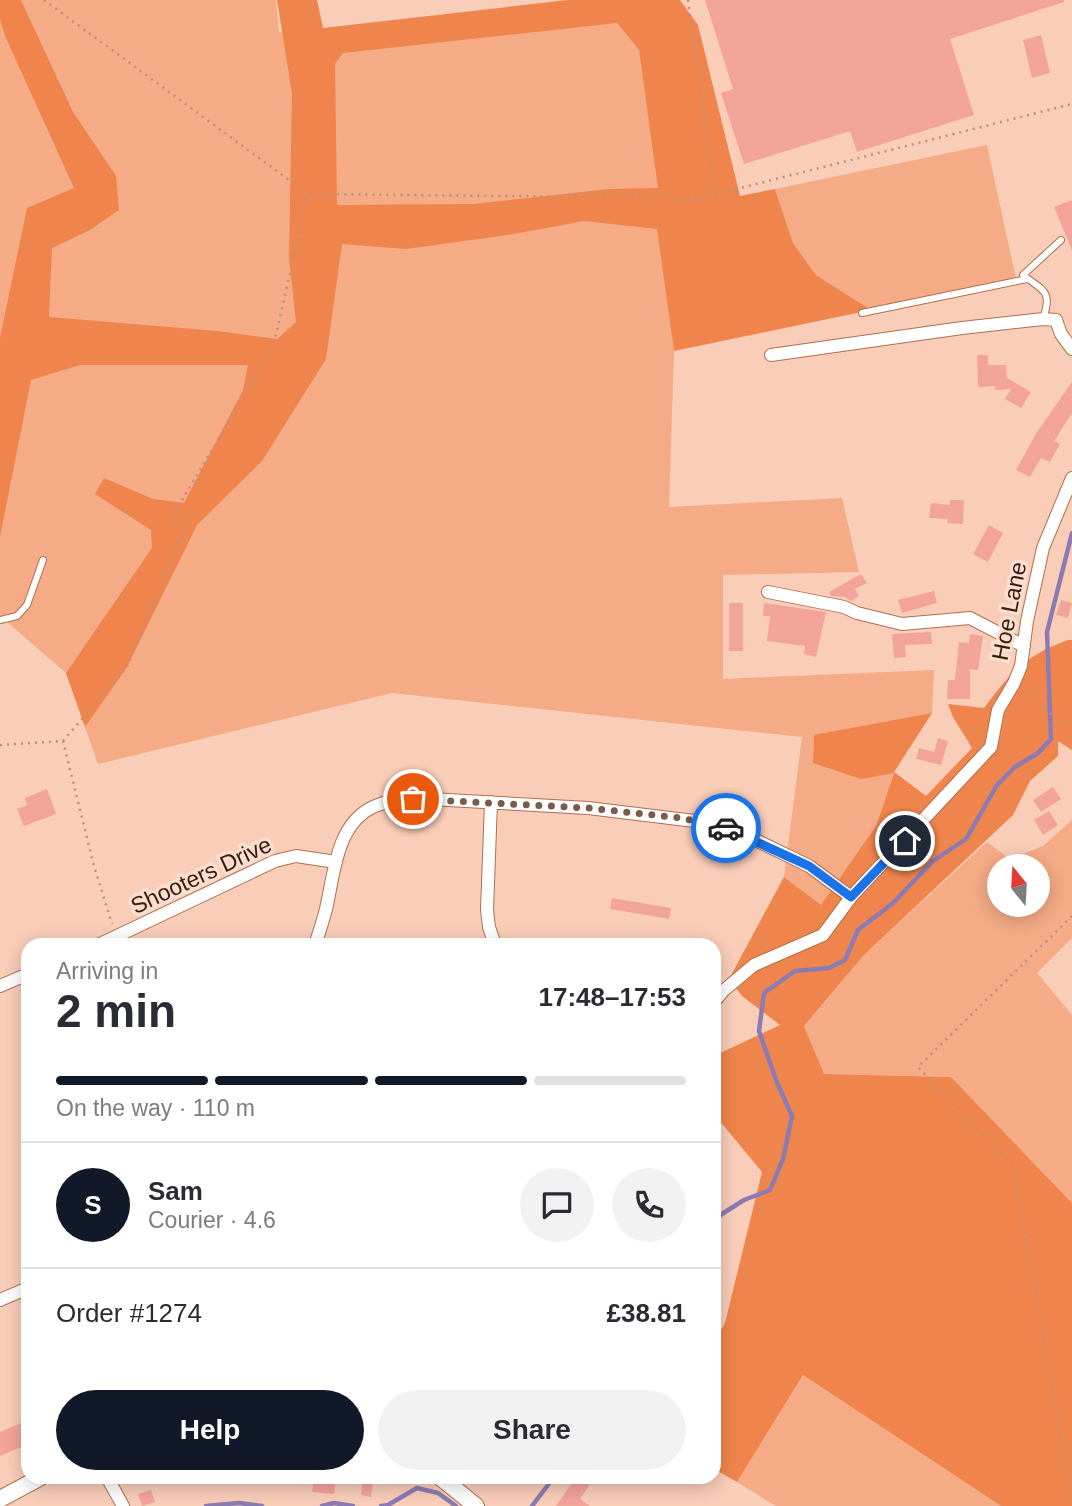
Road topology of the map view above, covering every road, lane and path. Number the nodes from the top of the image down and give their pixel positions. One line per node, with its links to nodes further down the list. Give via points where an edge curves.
1 (44, 0): 4 (path)
2 (688, 0): 5 (path)
3 (1072, 104): 5 (path)
4 (308, 194): 5 (path, via 687,198); 19 (path, via 273,348 170,520 184,529 127,667)
5 (714, 194)
6 (1060, 240): 7 (lane, via 1023,275)
7 (1027, 279): 8 (lane); 9 (lane, via 1044,289 1049,303)
8 (862, 313)
9 (1043, 319): 10 (street, via 1056,320); 11 (street)
10 (1072, 349)
11 (771, 355)
12 (1072, 478): 16 (street, Hoe Lane, via 1043,548)
13 (43, 560): 15 (lane, via 27,605 17,616)
14 (768, 592): 16 (street, via 902,624 970,618)
15 (0, 620)
16 (1024, 646): 17 (street, Hoe Lane)
17 (1014, 683): 18 (path); 23 (street, Hoe Lane, via 998,710 991,747)
18 (1072, 731)
19 (63, 741): 20 (path); 25 (path, via 94,866)
20 (0, 745)
21 (491, 802): 22 (street, via 413,799 370,808 348,831); 23 (street, via 710,823 735,830 809,866); 27 (street, via 487,910)
22 (336, 862): 25 (street, Shooters Drive, via 296,856 275,861); 26 (street)
23 (851, 897): 30 (street, Hoe Lane, via 823,935 754,965)
24 (1072, 916): 37 (path, via 918,1067 1013,1165)
25 (118, 937)
26 (317, 938)
27 (493, 938)
28 (21, 977): 29 (street)
29 (0, 986)
30 (721, 993)
31 (21, 1291): 32 (street)
32 (0, 1300)
33 (28, 1484): 36 (street)
34 (111, 1484): 38 (street)
35 (449, 1484): 39 (street)
36 (0, 1499)
37 (1072, 1500)
38 (123, 1506)
39 (476, 1506)

